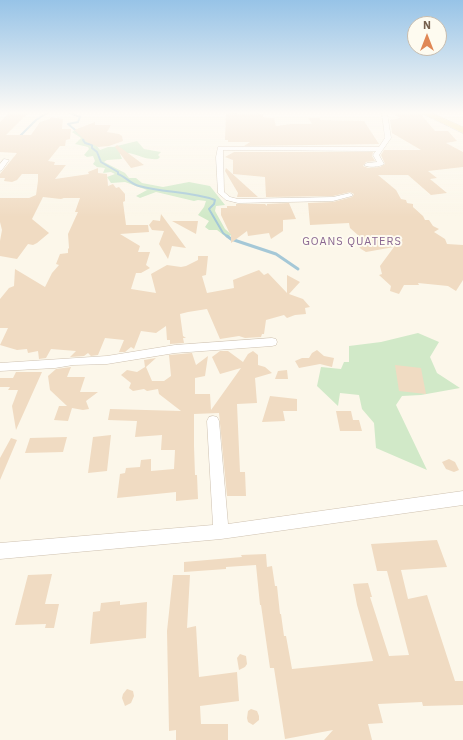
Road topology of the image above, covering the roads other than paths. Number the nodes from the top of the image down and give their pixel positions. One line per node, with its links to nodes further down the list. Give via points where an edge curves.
1 (380, 149): 3 (street, via 376,155 380,164); 5 (street, via 220,148 221,193 228,199 238,201 333,198)
2 (6, 160): 4 (street)
3 (367, 165)
4 (0, 169)
5 (350, 195)
6 (272, 342): 7 (street, via 174,349 107,360)
7 (0, 367)
8 (213, 420): 10 (street)
9 (463, 498): 10 (street)
10 (220, 532): 11 (street)
11 (0, 551)

